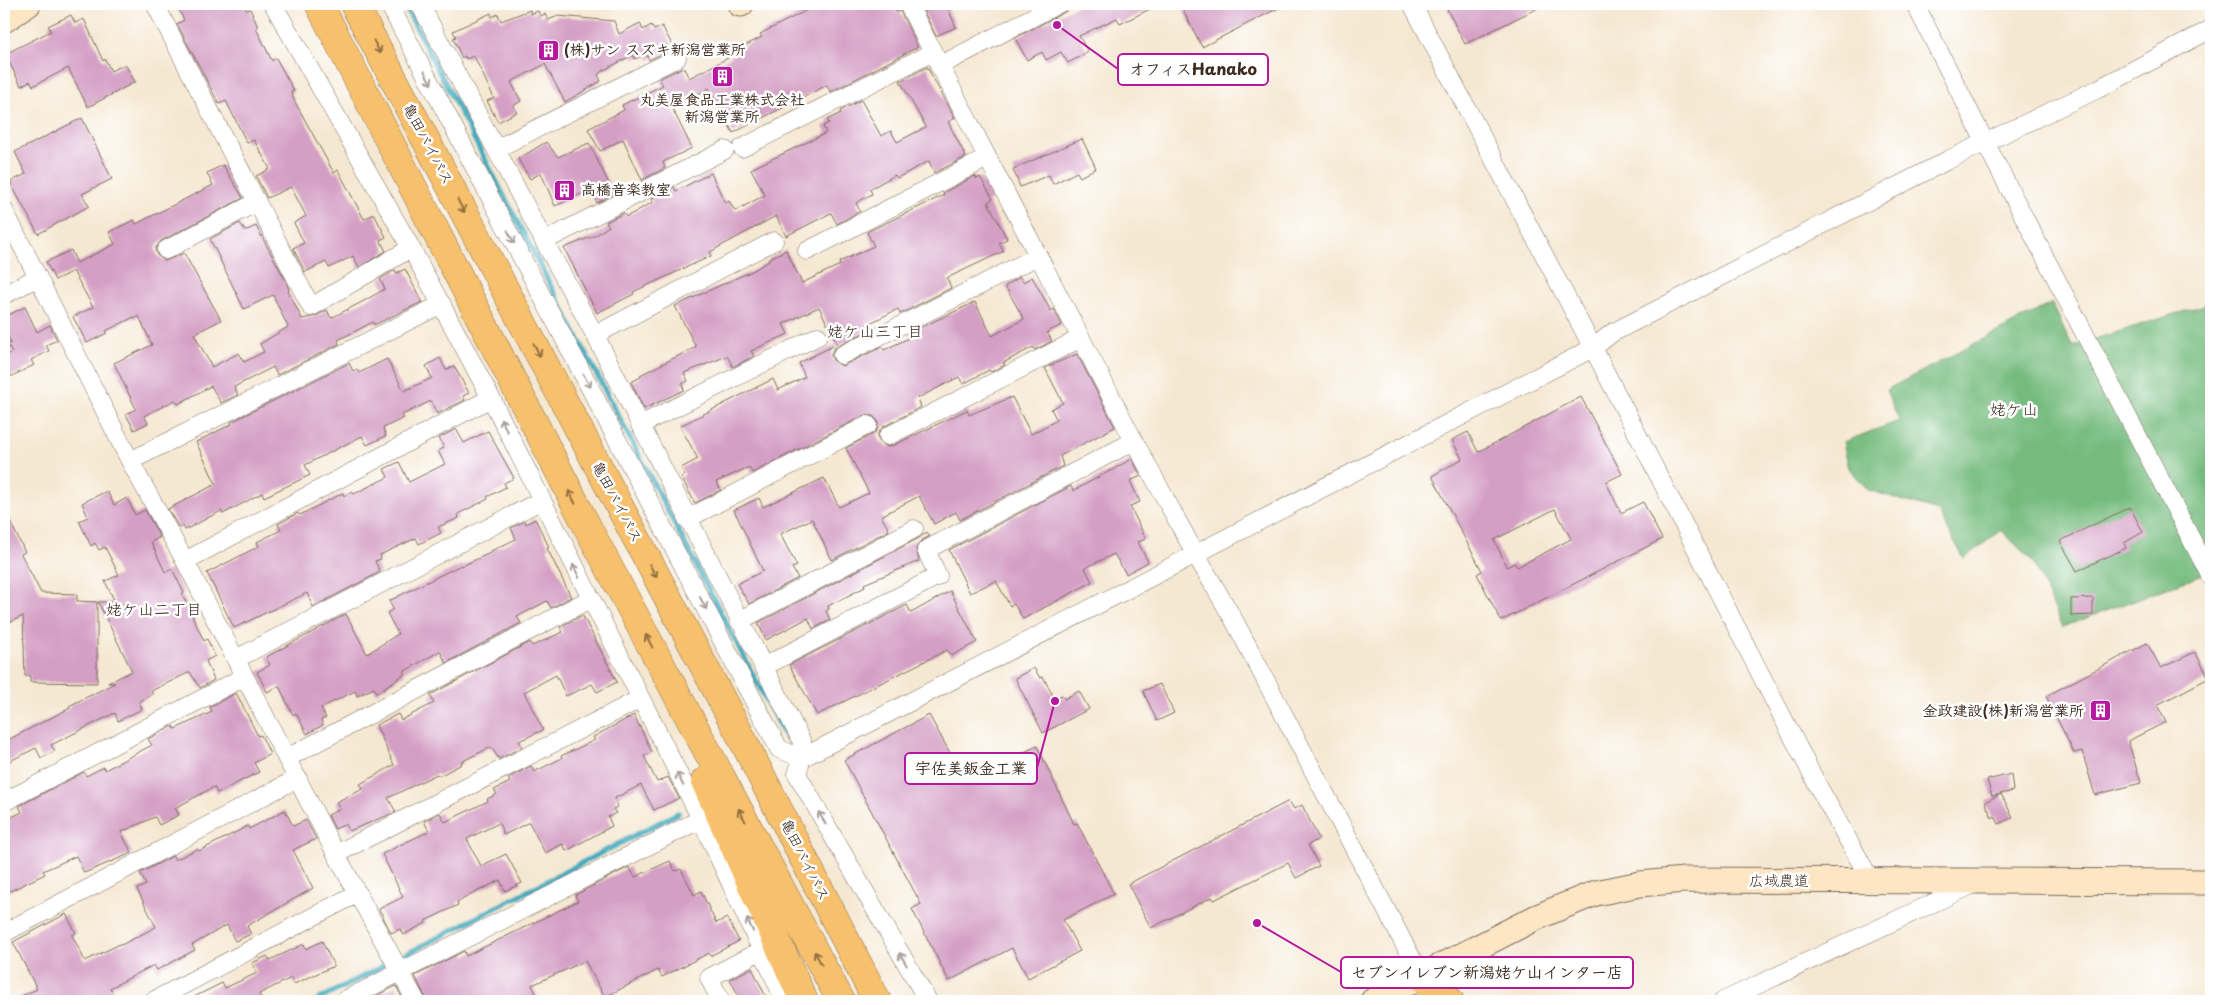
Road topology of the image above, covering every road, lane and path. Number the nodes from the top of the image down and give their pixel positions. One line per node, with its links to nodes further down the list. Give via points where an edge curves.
1 (28, 4): 12 (street)
2 (155, 4): 21 (street)
3 (273, 4): 25 (street)
4 (319, 4): 52 (highway, one-way to 4)
5 (354, 4): 62 (highway, 亀田バイパス, one-way to 62)
6 (389, 4): 57 (street, one-way to 57, via 780,749)
7 (420, 4): 18 (street)
8 (908, 4): 15 (street)
9 (1058, 4): 15 (street)
10 (1412, 4): 35 (street)
11 (1915, 4): 16 (street)
12 (4, 20)
13 (2211, 29): 16 (street, via 2098,89)
14 (677, 58): 18 (street)
15 (936, 59): 17 (street); 20 (street)
16 (1985, 142): 35 (street, via 1612,332); 48 (street)
17 (742, 148)
18 (496, 149): 23 (street)
19 (724, 150): 23 (street)
20 (987, 158): 27 (street); 28 (street)
21 (257, 202): 25 (street, via 310,307); 26 (street)
22 (4, 210): 29 (street)
23 (544, 241): 32 (street)
24 (774, 241): 32 (street)
25 (411, 248): 31 (street)
26 (166, 250)
27 (807, 251)
28 (1038, 256): 34 (street); 36 (street)
29 (38, 277): 30 (street); 42 (street)
30 (4, 295)
31 (442, 304): 37 (street); 42 (street)
32 (595, 335): 38 (street)
33 (818, 336): 38 (street)
34 (1081, 338): 40 (street); 41 (street)
35 (1593, 348): 46 (street); 63 (street, via 1818,786)
36 (842, 355)
37 (491, 398): 43 (street, one-way to 37); 47 (street)
38 (640, 425): 44 (street)
39 (868, 425): 44 (street)
40 (888, 436)
41 (1134, 441): 46 (street); 53 (street, via 926,550 938,576)
42 (130, 461): 47 (street)
43 (542, 500): 49 (street, one-way to 43); 51 (street)
44 (687, 519): 50 (street)
45 (914, 529): 50 (street)
46 (1196, 555): 57 (street); 70 (street, via 1235,622)
47 (185, 561): 51 (street)
48 (2211, 577)
49 (590, 599): 55 (street); 56 (street)
50 (739, 621): 53 (street)
51 (236, 659): 54 (street)
52 (662, 666): 76 (highway, via 704,779); 77 (highway, one-way to 52)
53 (763, 667): 57 (street, via 802,742)
54 (244, 676): 56 (street); 59 (street)
55 (640, 699): 60 (street, one-way to 55); 61 (street)
56 (287, 758): 58 (street)
57 (802, 758): 80 (street, one-way to 57, via 797,774)
58 (298, 778): 61 (street); 67 (street)
59 (4, 802)
60 (701, 819): 68 (street, one-way to 60); 69 (street)
61 (336, 854): 66 (street)
62 (810, 870): 78 (highway, 亀田バイパス); 79 (highway)
63 (1871, 881): 64 (street, 広域農道); 70 (street, 広域農道, via 1684,880 1640,884 1605,892 1535,918)
64 (1979, 882): 65 (street, 広域農道); 83 (street)
65 (2211, 882)
66 (358, 893): 69 (street); 71 (street)
67 (4, 933)
68 (762, 950): 74 (street, via 709,978); 75 (street)
69 (396, 963): 72 (street); 73 (street)
70 (1425, 989): 81 (street, 広域農道); 82 (highway)
71 (153, 1001)
72 (343, 1001)
73 (416, 1001)
74 (722, 1001)
75 (785, 1001)
76 (804, 1001)
77 (841, 1001)
78 (877, 1001)
79 (896, 1001)
80 (928, 1001)
81 (1373, 1001)
82 (1450, 1001)
83 (1723, 1001)

